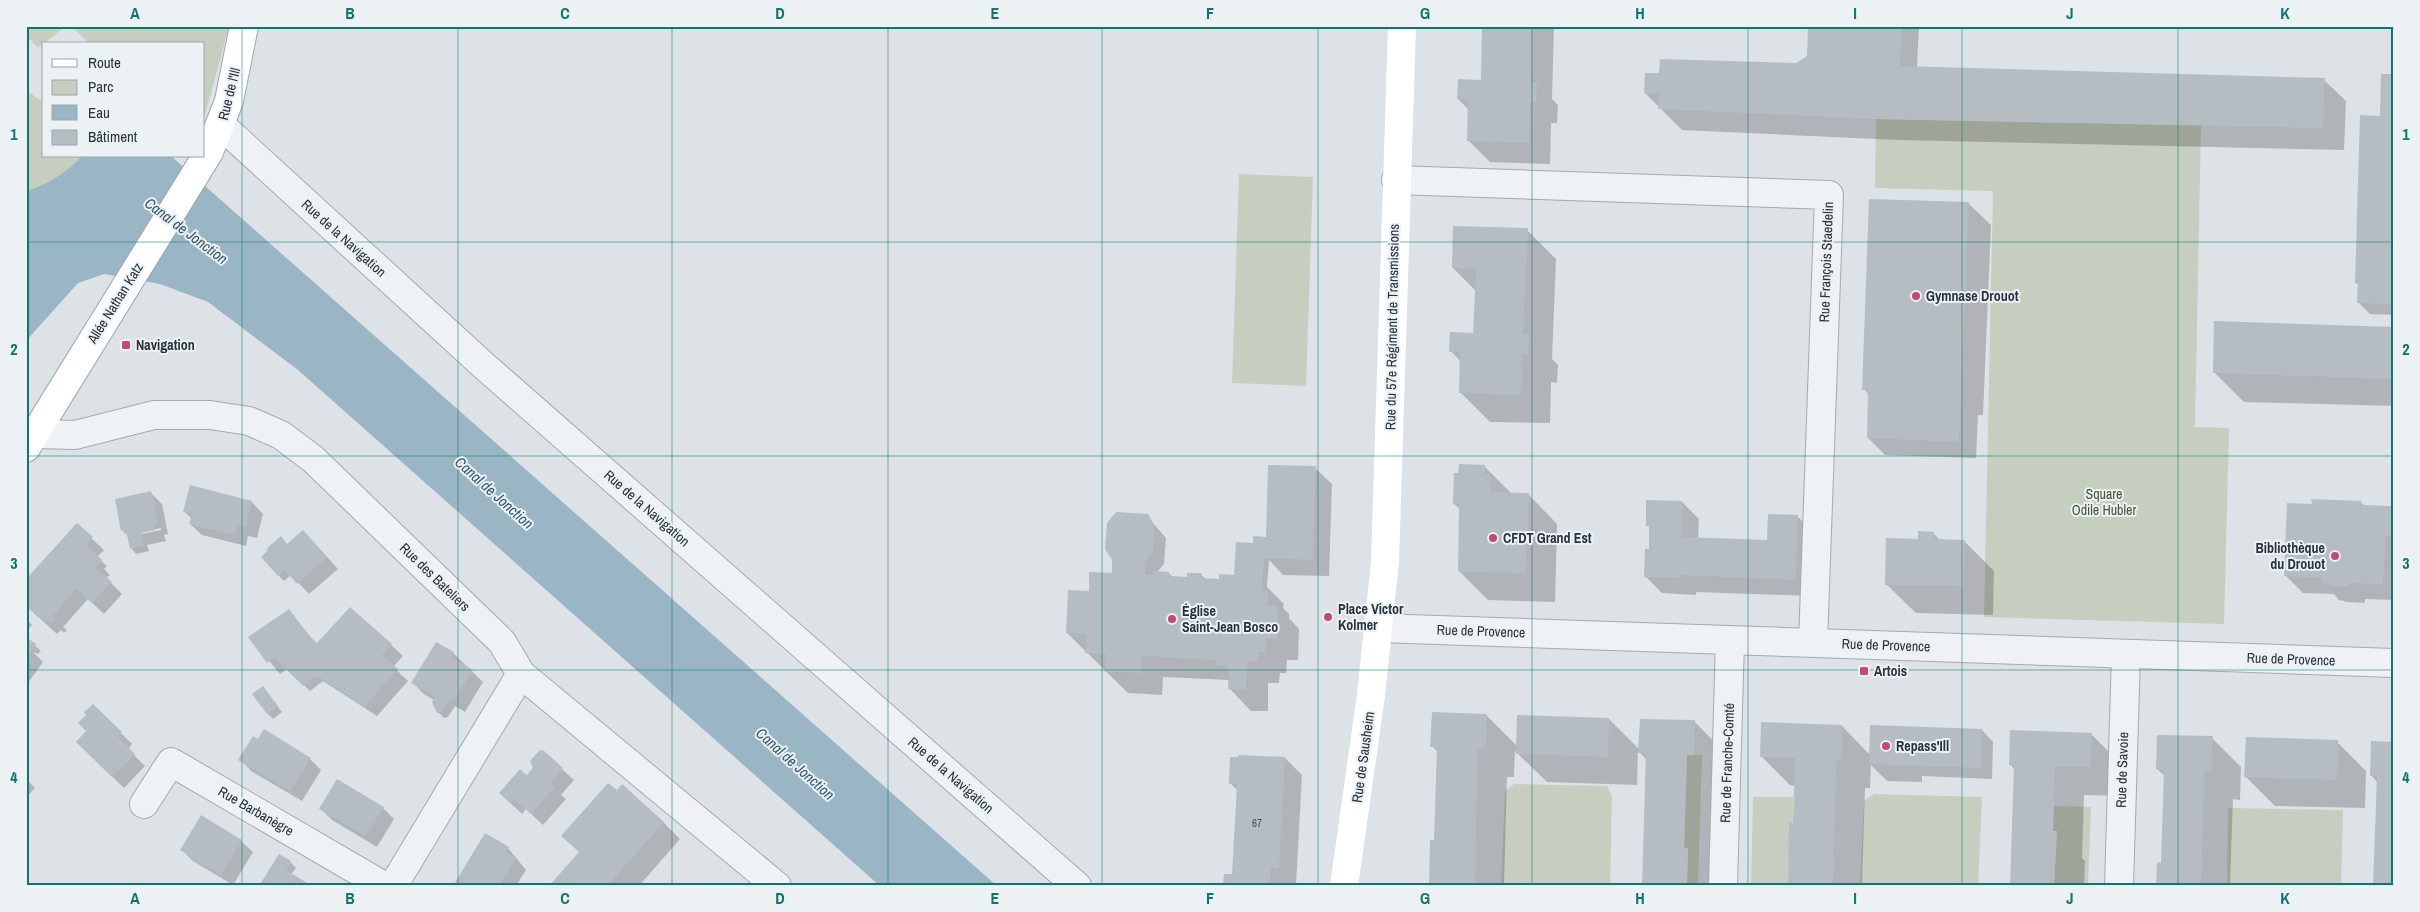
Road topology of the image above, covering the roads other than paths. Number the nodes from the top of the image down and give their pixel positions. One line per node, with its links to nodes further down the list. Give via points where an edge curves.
1 (244, 26): 3 (main road, Rue de l'Ill)
2 (1402, 26): 5 (main road, Rue du 57e Régiment de Transmissions)
3 (221, 125): 4 (main road, Rue de l'Ill); 17 (street, Rue de la Navigation, via 482,364)
4 (205, 159): 6 (main road, Allée Nathan Katz)
5 (1396, 180): 7 (main road, Rue du 57e Régiment de Transmissions, via 1385,562); 9 (street, Rue François Staedelin, via 1829,195)
6 (30, 441): 12 (street, Rue des Bateliers, via 75,435 154,415 210,415 249,421 282,436 313,459 502,642)
7 (1378, 628): 8 (street, Rue de Provence); 18 (main road, Rue de Sausheim, via 1360,785)
8 (1730, 640): 9 (street, Rue de Provence); 19 (street, Rue de Franche-Comté)
9 (1813, 643): 10 (street, Rue de Provence)
10 (2126, 654): 11 (street, Rue de Provence); 20 (street, Rue de Savoie)
11 (2394, 663)
12 (521, 674): 15 (street); 16 (street, Rue des Bateliers)
13 (144, 804): 14 (street, Rue Barbanègre, via 171,762)
14 (384, 886)
15 (393, 886)
16 (777, 886)
17 (1077, 886)
18 (1344, 886)
19 (1723, 886)
20 (2119, 886)

